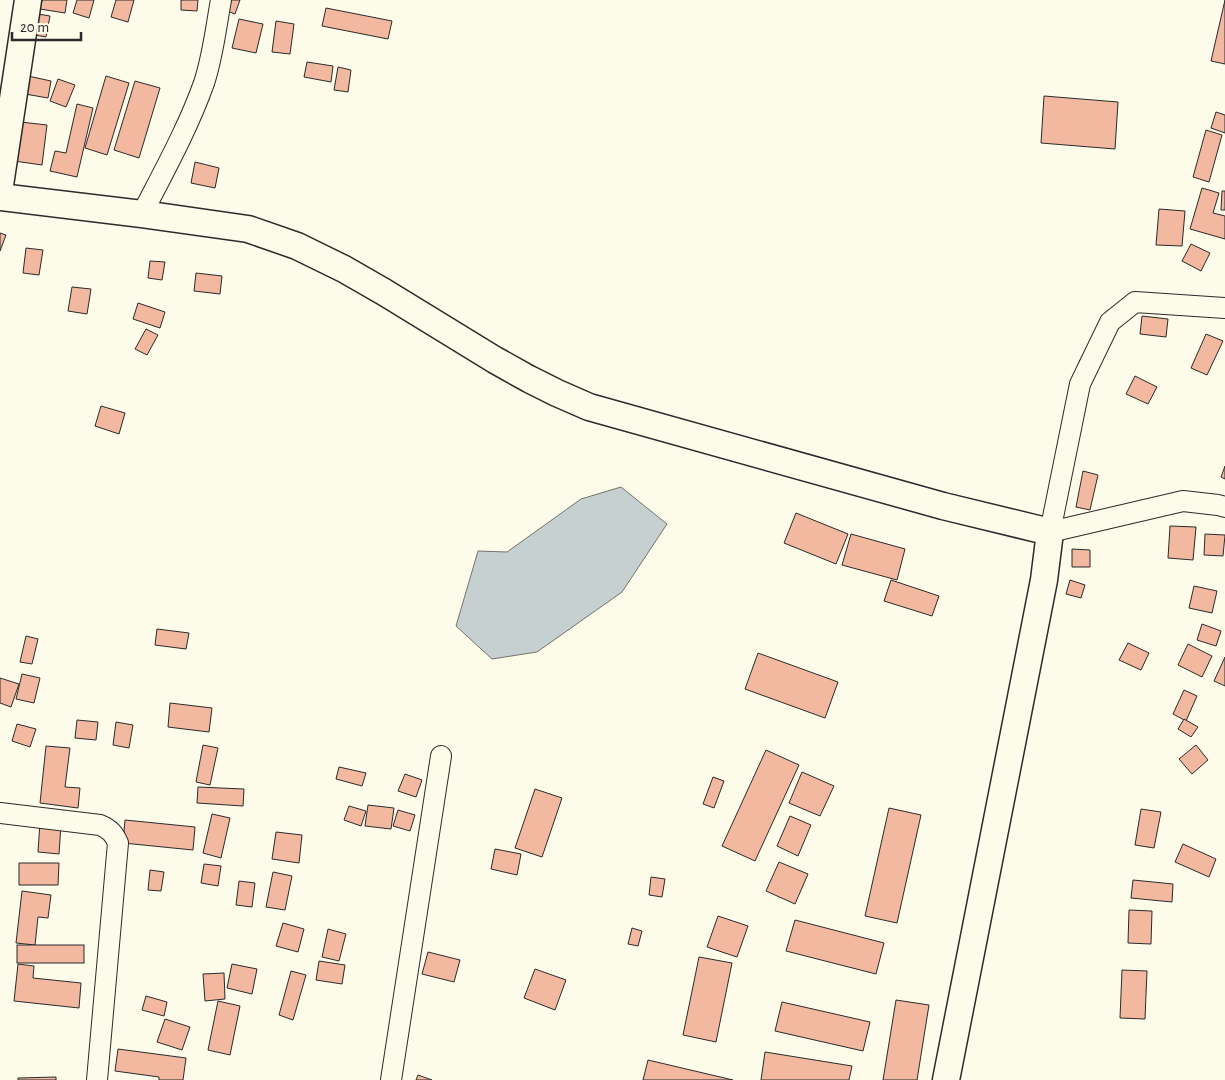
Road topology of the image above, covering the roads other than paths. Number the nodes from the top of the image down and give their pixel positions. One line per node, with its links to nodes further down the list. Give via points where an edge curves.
1 (28, 0): 3 (street)
2 (221, 0): 5 (street, via 205,81 190,119)
3 (0, 185)
4 (0, 197): 5 (street)
5 (142, 214): 8 (street, via 248,229 297,246 344,269 529,379 589,407 943,506)
6 (1225, 308): 8 (street, via 1135,302 1110,322 1080,384)
7 (1225, 507): 8 (street, via 1183,501)
8 (1050, 532): 13 (street, via 1044,580)
9 (441, 756): 12 (street)
10 (0, 813): 11 (street, via 100,825 108,828 118,843)
11 (96, 1080)
12 (391, 1080)
13 (946, 1080)

